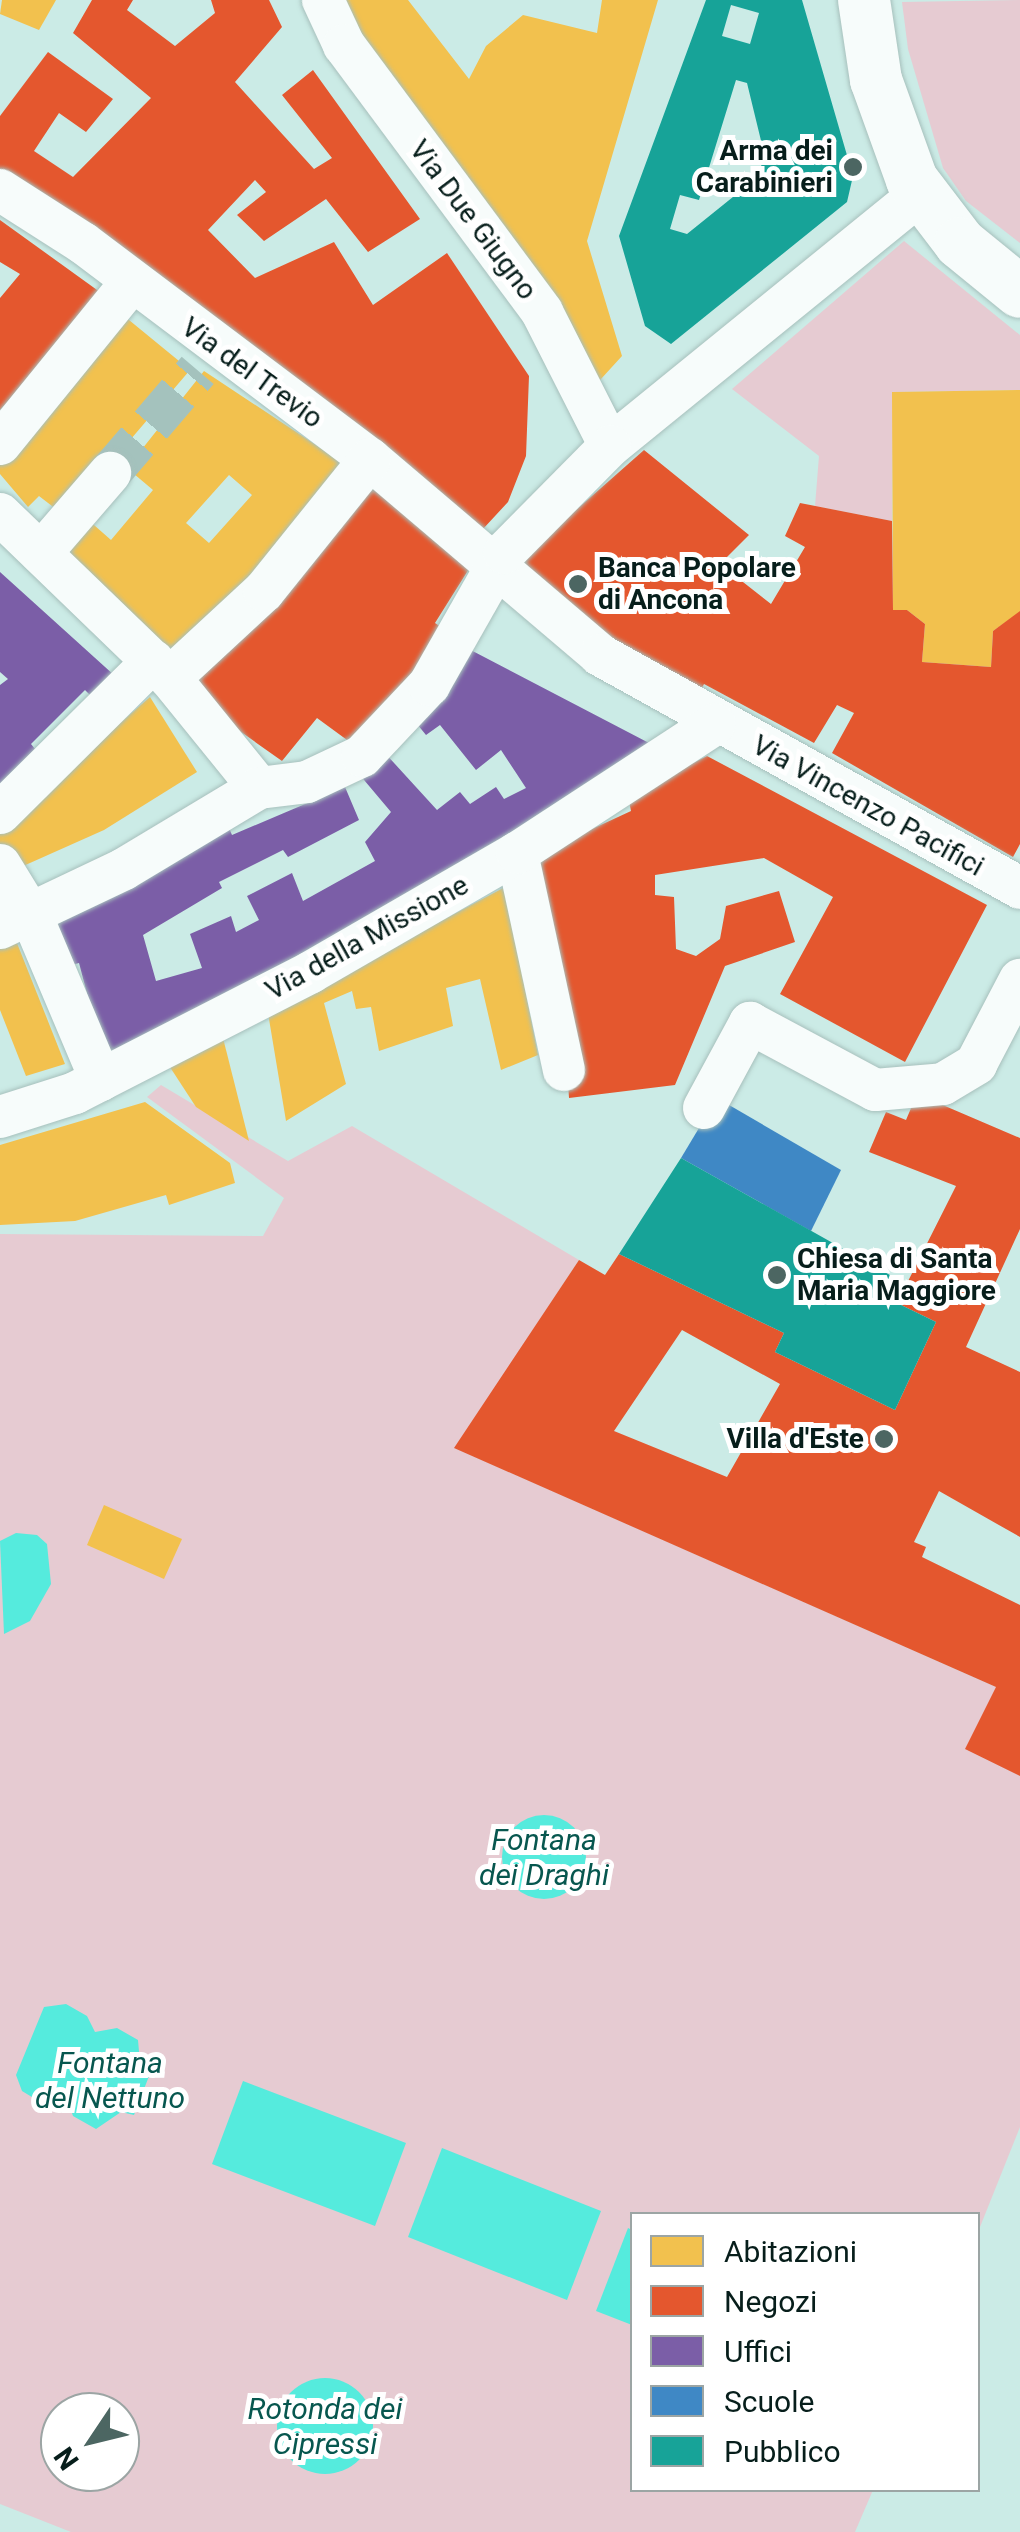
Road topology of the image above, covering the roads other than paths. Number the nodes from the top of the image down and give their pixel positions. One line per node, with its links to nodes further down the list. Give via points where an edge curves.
1 (323, 0): 8 (street, Via Due Giugno, via 356,60 542,312)
2 (864, 0): 4 (main road, via 886,116)
3 (0, 190): 5 (street, Via del Trevio)
4 (920, 194): 6 (main road, via 960,244); 8 (street)
5 (131, 282): 7 (street); 9 (street, Via del Trevio, via 208,359)
6 (1020, 292)
7 (0, 444)
8 (610, 446): 13 (street)
9 (370, 459): 13 (street, Via del Trevio); 14 (street, via 264,591)
10 (110, 473): 12 (street)
11 (0, 514): 12 (street)
12 (41, 553): 14 (street)
13 (494, 568): 15 (street, Via Vincenzo Pacifici, via 600,655); 16 (street, via 435,676 374,746 307,782)
14 (161, 670): 16 (street); 17 (street)
15 (716, 724): 18 (street, Via della Missione); 20 (street, Via Vincenzo Pacifici)
16 (260, 788): 21 (street)
17 (0, 813)
18 (517, 853): 23 (street); 24 (street, Via della Missione, via 311,972)
19 (0, 865): 21 (street)
20 (1020, 888)
21 (16, 922): 24 (street)
22 (1020, 980): 25 (street, via 976,1064 943,1084 874,1090 750,1023)
23 (564, 1070)
24 (101, 1080): 26 (street, Via della Missione)
25 (704, 1108)
26 (0, 1117)

